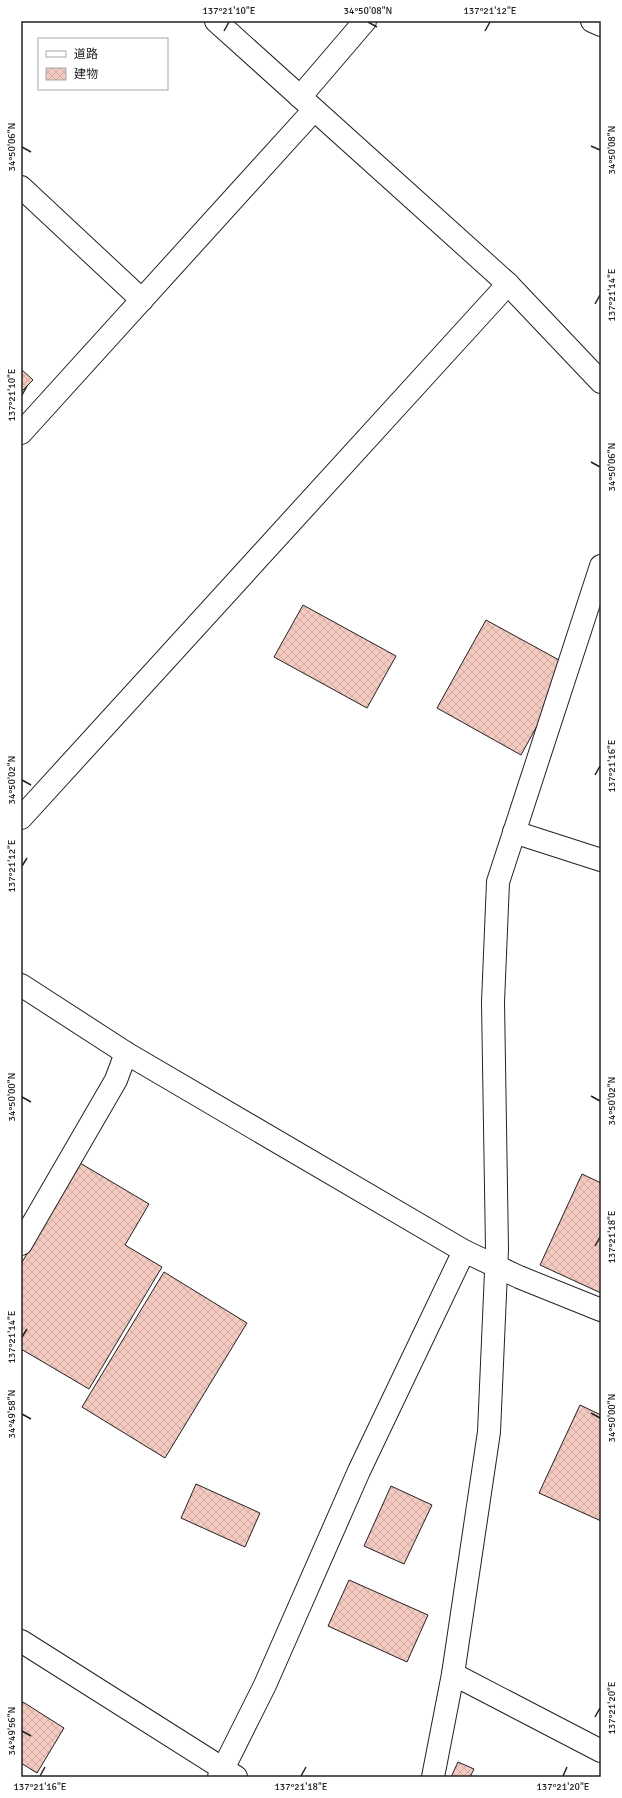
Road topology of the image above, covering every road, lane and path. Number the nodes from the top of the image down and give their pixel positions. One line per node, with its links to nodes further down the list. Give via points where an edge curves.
1 (216, 21): 5 (street)
2 (365, 21): 5 (street)
3 (592, 21): 4 (street)
4 (601, 26)
5 (307, 103): 7 (street); 8 (street)
6 (21, 187): 8 (street)
7 (508, 284): 9 (street); 12 (street)
8 (142, 300): 10 (street)
9 (601, 382)
10 (21, 433)
11 (601, 566): 13 (street)
12 (21, 818)
13 (514, 832): 14 (street); 19 (street, via 498,882 493,1002)
14 (601, 860)
15 (21, 985): 16 (street)
16 (126, 1053): 17 (street, via 116,1080); 18 (street)
17 (21, 1244)
18 (464, 1251): 19 (street); 24 (street, via 359,1471)
19 (496, 1267): 20 (street); 22 (street, via 489,1432)
20 (601, 1310)
21 (21, 1641): 24 (street)
22 (453, 1674): 23 (street); 25 (street)
23 (601, 1751)
24 (226, 1774)
25 (433, 1777)

